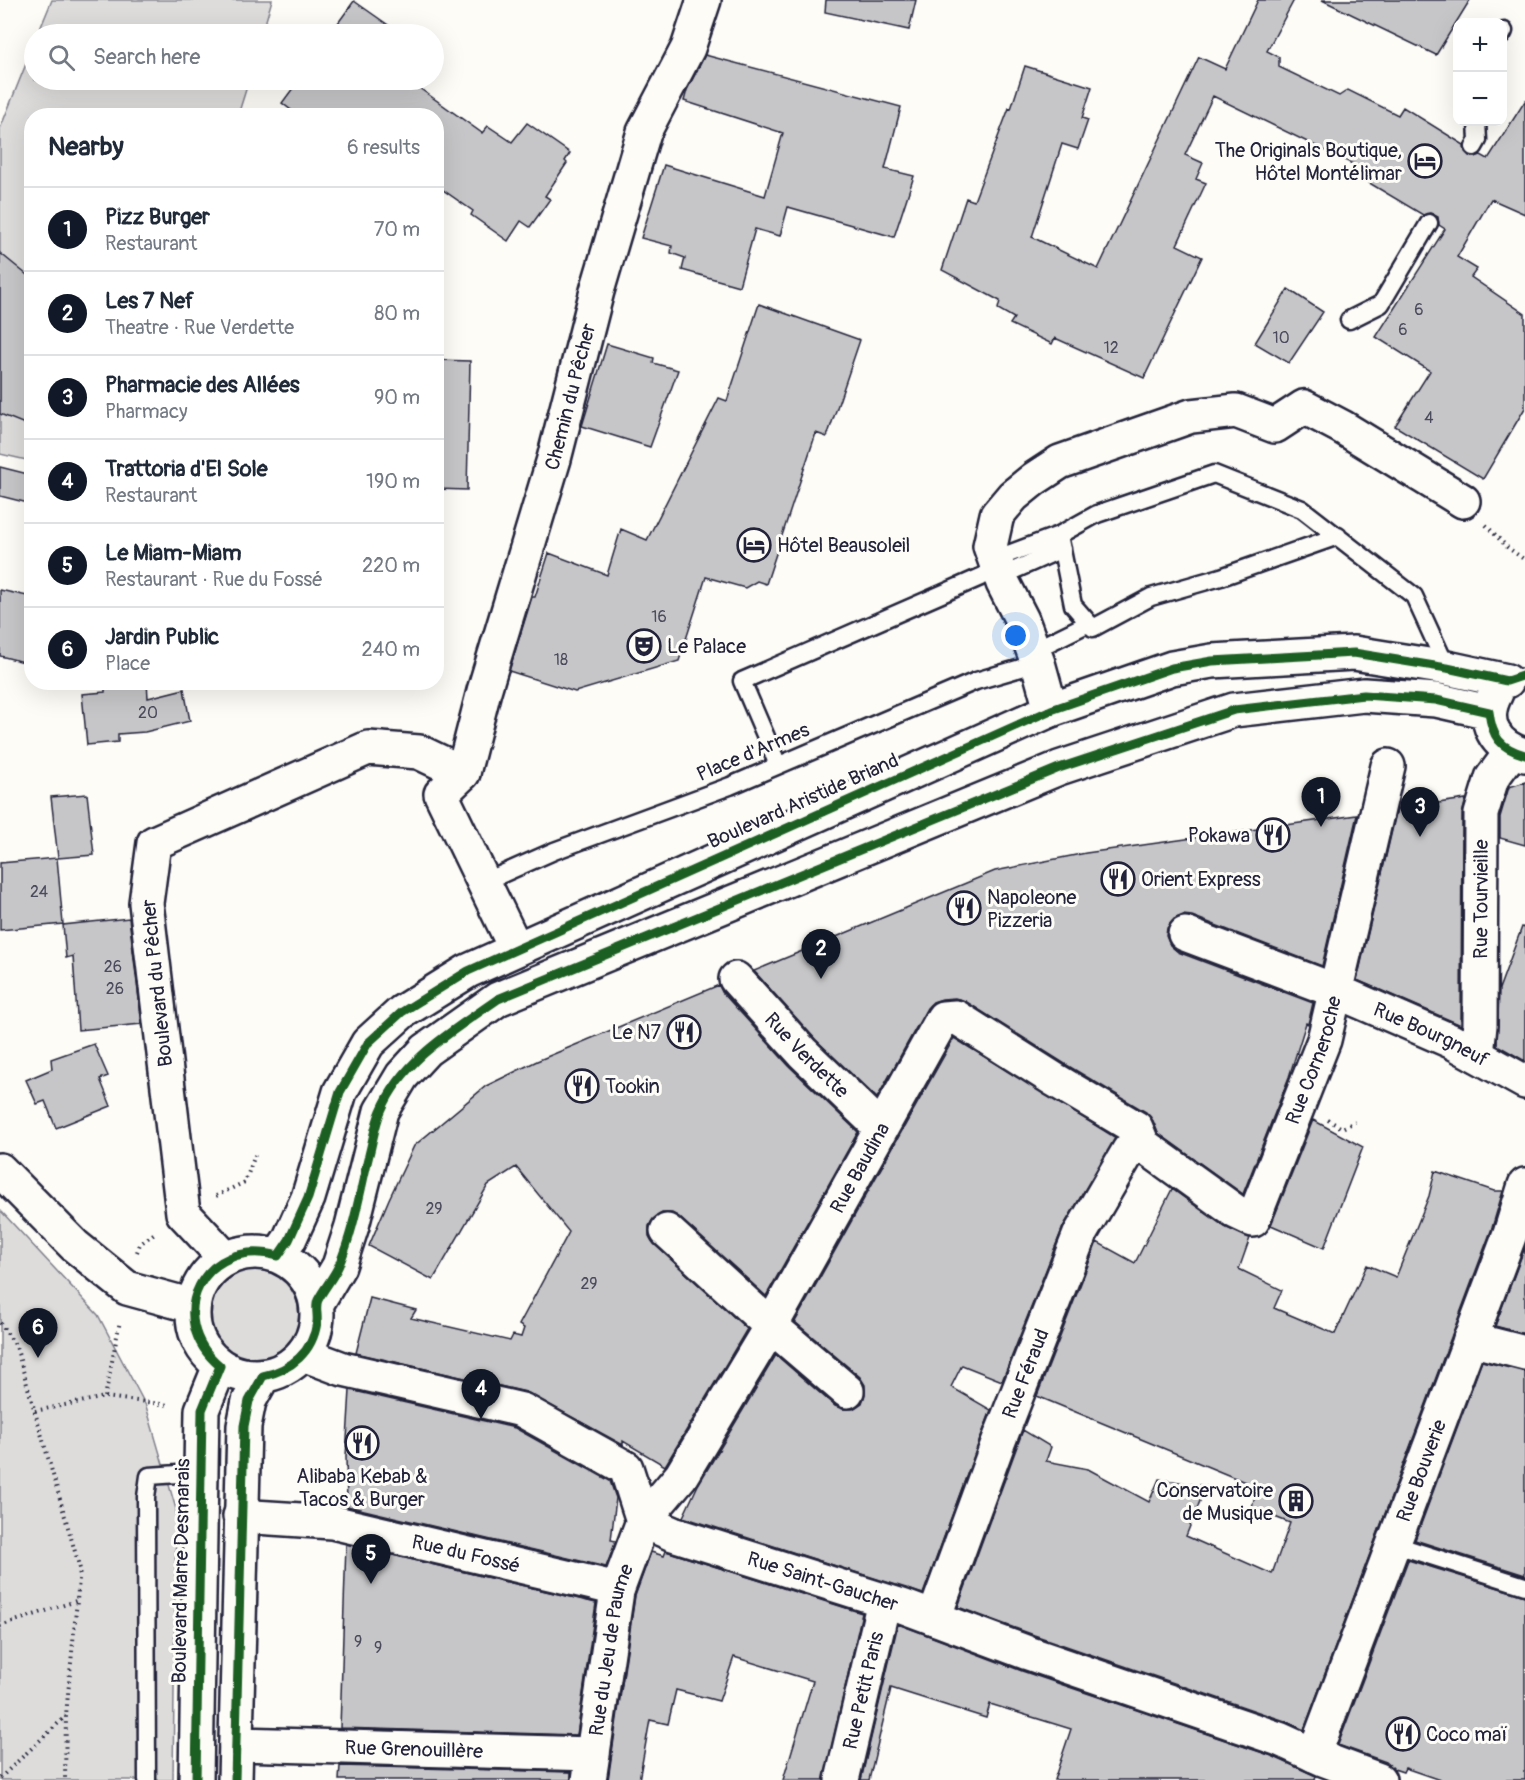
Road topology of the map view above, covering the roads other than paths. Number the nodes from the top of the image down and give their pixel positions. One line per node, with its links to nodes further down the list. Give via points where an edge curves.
1 (704, 0): 19 (street, Chemin du Pêcher, via 688,48 644,132 597,291 554,459)
2 (1477, 126): 3 (lane)
3 (1474, 147)
4 (1429, 223): 5 (lane, via 1382,304)
5 (1349, 320)
6 (1463, 501): 9 (street, via 1304,407 1275,426 1236,411 1191,416 1060,462 1034,479 997,515 990,546)
7 (1338, 536): 8 (lane, via 1302,509 1214,474 1097,514); 10 (lane, Place d'Armes, via 1151,597 1093,628); 12 (lane, via 1414,596)
8 (1061, 542): 9 (lane); 10 (lane, via 1073,605)
9 (998, 568): 11 (street); 17 (lane, via 742,681)
10 (1089, 623): 11 (lane, Place d'Armes)
11 (1036, 657): 14 (street); 17 (lane, Place d'Armes)
12 (1447, 668): 13 (street, Boulevard Aristide Briand); 14 (street, Boulevard Aristide Briand, via 1354,654 1212,662 1172,668)
13 (1516, 678): 15 (street, via 1498,689)
14 (1051, 710): 22 (street, Boulevard Aristide Briand)
15 (1489, 712): 16 (street, via 1491,728 1499,742); 34 (street, via 1436,700 1364,695 1234,710 1059,768 498,999 426,1050 397,1084 381,1111 339,1266)
16 (1519, 753): 25 (street, Rue Tourvieille, via 1492,778 1481,814)
17 (778, 765): 20 (lane, Place d'Armes)
18 (1388, 766): 24 (street, Rue Corneroche)
19 (452, 784): 20 (street); 33 (street, Boulevard du Pêcher, via 419,752 368,748 154,843 146,903 183,1213)
20 (484, 882): 22 (street)
21 (1185, 934): 24 (street, Rue Bourgneuf)
22 (516, 949): 32 (street, Boulevard Aristide Briand, via 468,971 402,1012 368,1044 340,1092 308,1198)
23 (736, 979): 27 (street, Rue Verdette, via 803,1053)
24 (1336, 991): 25 (street, Rue Bourgneuf); 28 (street, Rue Corneroche, via 1324,1040 1253,1220)
25 (1477, 1055): 26 (street, Rue Bourgneuf)
26 (1525, 1082)
27 (881, 1128): 28 (street, Rue Baudina, via 943,1018 956,1017 1136,1128); 36 (street, Rue Baudina)
28 (1143, 1145): 50 (street, Rue Féraud, via 1129,1150 1080,1234)
29 (0, 1170): 35 (street, via 75,1246 127,1288)
30 (1525, 1185): 37 (street, Rue Bouverie)
31 (667, 1231): 36 (street)
32 (278, 1256): 33 (street, via 251,1252); 34 (street, via 303,1274)
33 (226, 1259): 35 (street, via 204,1278)
34 (317, 1303): 39 (street, via 316,1330)
35 (193, 1306): 40 (street, via 194,1327 201,1347)
36 (771, 1326): 42 (street); 45 (street, Rue Baudina, via 681,1476)
37 (1470, 1339): 38 (street); 46 (street, Rue Bouverie)
38 (1525, 1353)
39 (303, 1354): 41 (street, via 285,1369); 45 (street, via 343,1369 522,1410 626,1468)
40 (220, 1366): 41 (street, via 241,1375); 43 (street, Boulevard Marre Desmarais, via 202,1410)
41 (263, 1376): 44 (street, via 249,1401 244,1426)
42 (847, 1391)
43 (201, 1476): 54 (lane, via 149,1476); 55 (street, Boulevard Marre Desmarais)
44 (240, 1516): 48 (street, Rue du Fossé, via 332,1522); 51 (street)
45 (643, 1521): 48 (street, Rue du Jeu de Paume); 49 (street, Rue Saint-Gaucher)
46 (1393, 1544): 47 (lane); 52 (street, Rue Bouverie)
47 (1525, 1586)
48 (617, 1591): 53 (street, Rue du Jeu de Paume)
49 (884, 1601): 50 (street, Rue Saint-Gaucher); 57 (street, Rue Petit Paris)
50 (934, 1618): 52 (street, Rue Saint-Gaucher, via 1279,1739)
51 (236, 1744): 53 (street, Rue Grenouillère); 56 (street)
52 (1314, 1755): 58 (street, Rue Saint-Gaucher)
53 (591, 1767)
54 (147, 1780)
55 (196, 1780)
56 (235, 1780)
57 (842, 1780)
58 (1379, 1780)

